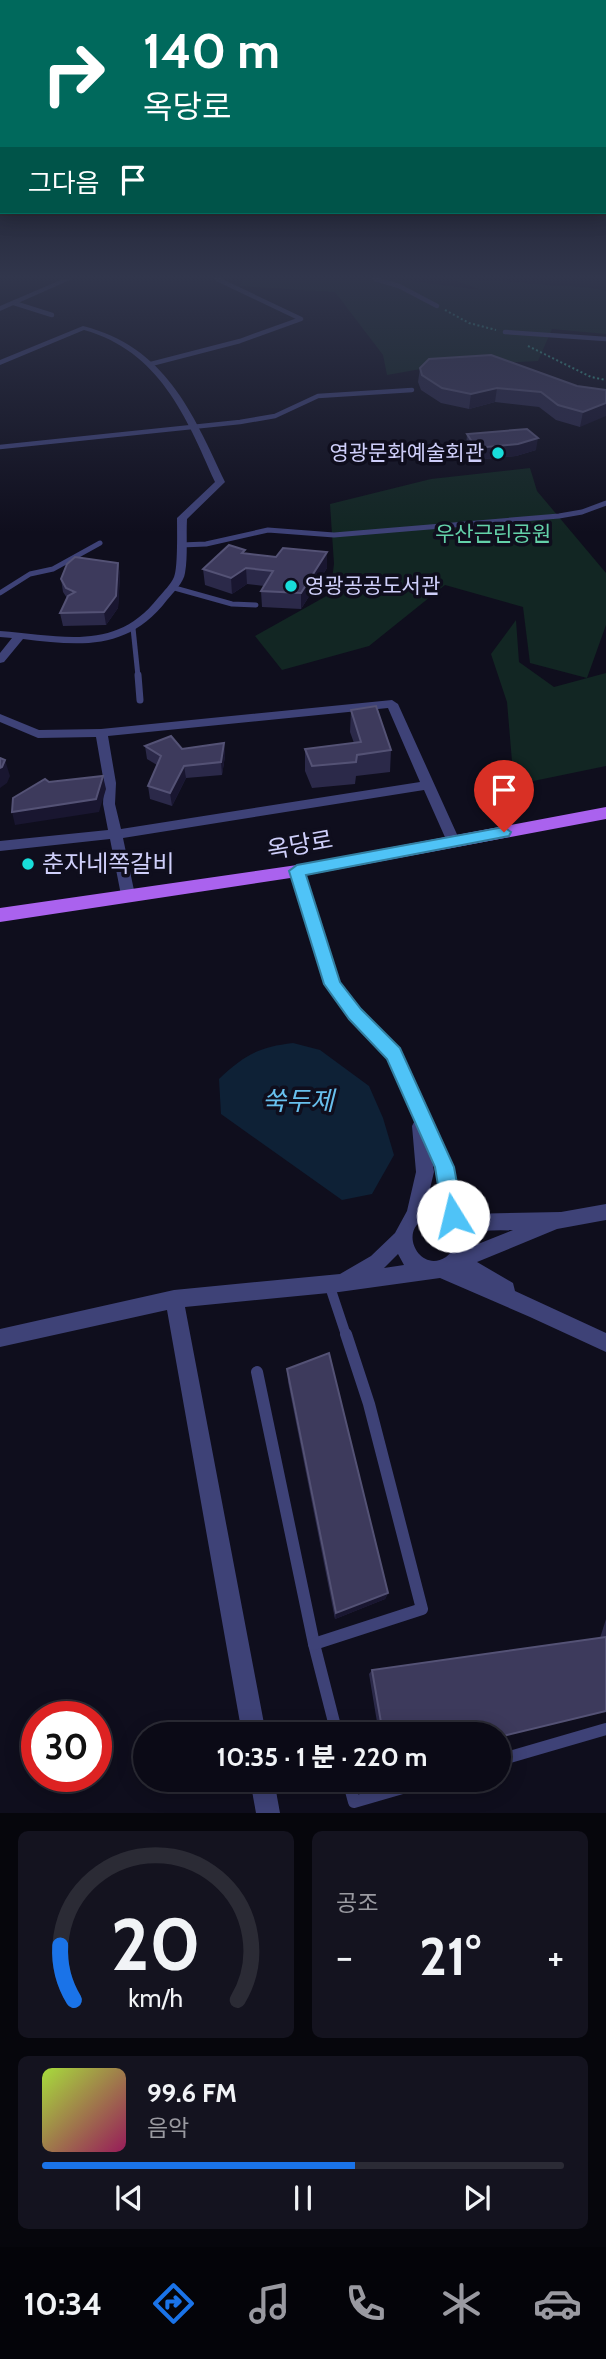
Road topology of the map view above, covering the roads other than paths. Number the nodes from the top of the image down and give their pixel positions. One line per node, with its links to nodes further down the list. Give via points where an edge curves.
1 (151, 364): 3 (street)
2 (412, 390): 3 (lane, via 318,396 275,416)
3 (191, 427): 4 (lane); 7 (street, via 220,482 182,518)
4 (0, 447)
5 (606, 503): 7 (lane, via 559,516 334,536 268,530)
6 (100, 543): 9 (lane, via 53,569 30,574)
7 (181, 545): 8 (street, via 180,576)
8 (171, 587): 10 (lane, via 232,604); 11 (street)
9 (0, 593)
10 (256, 605)
11 (133, 628): 13 (street, via 99,639 55,641); 15 (lane)
12 (0, 634): 13 (street)
13 (21, 635): 14 (street)
14 (0, 660)
15 (140, 700)
16 (0, 718): 17 (street, via 38,734)
17 (101, 733): 18 (street, via 393,704); 20 (street)
18 (429, 785): 20 (street); 21 (street)
19 (606, 813): 21 (main road, 옥당로)
20 (117, 834): 22 (street); 24 (street)
21 (453, 842): 23 (main road, 옥당로)
22 (0, 846)
23 (297, 871): 24 (main road, 옥당로); 26 (street, via 333,984 394,1054)
24 (128, 895): 25 (main road, 옥당로)
25 (0, 915)
26 (419, 1111): 28 (street, via 425,1172); 29 (street, via 444,1167)
27 (606, 1212): 30 (street)
28 (415, 1213): 29 (street, via 434,1208); 31 (street)
29 (456, 1219): 30 (street); 32 (street, via 465,1243)
30 (561, 1220): 32 (street)
31 (403, 1238): 33 (street, via 411,1257); 34 (street, via 376,1262)
32 (457, 1261): 33 (street); 36 (street)
33 (440, 1269): 34 (street); 36 (street)
34 (334, 1284): 35 (street); 40 (lane, via 422,1609)
35 (174, 1299): 37 (street); 41 (street)
36 (537, 1310): 38 (street)
37 (0, 1338)
38 (606, 1343)
39 (257, 1372): 40 (lane)
40 (314, 1644): 42 (lane)
41 (252, 1722)
42 (334, 1722)
43 (606, 1729): 44 (lane)
44 (511, 1757)
45 (264, 1792): 48 (street)
46 (351, 1792): 47 (lane, via 354,1802)
47 (389, 1792)
48 (268, 1813)

